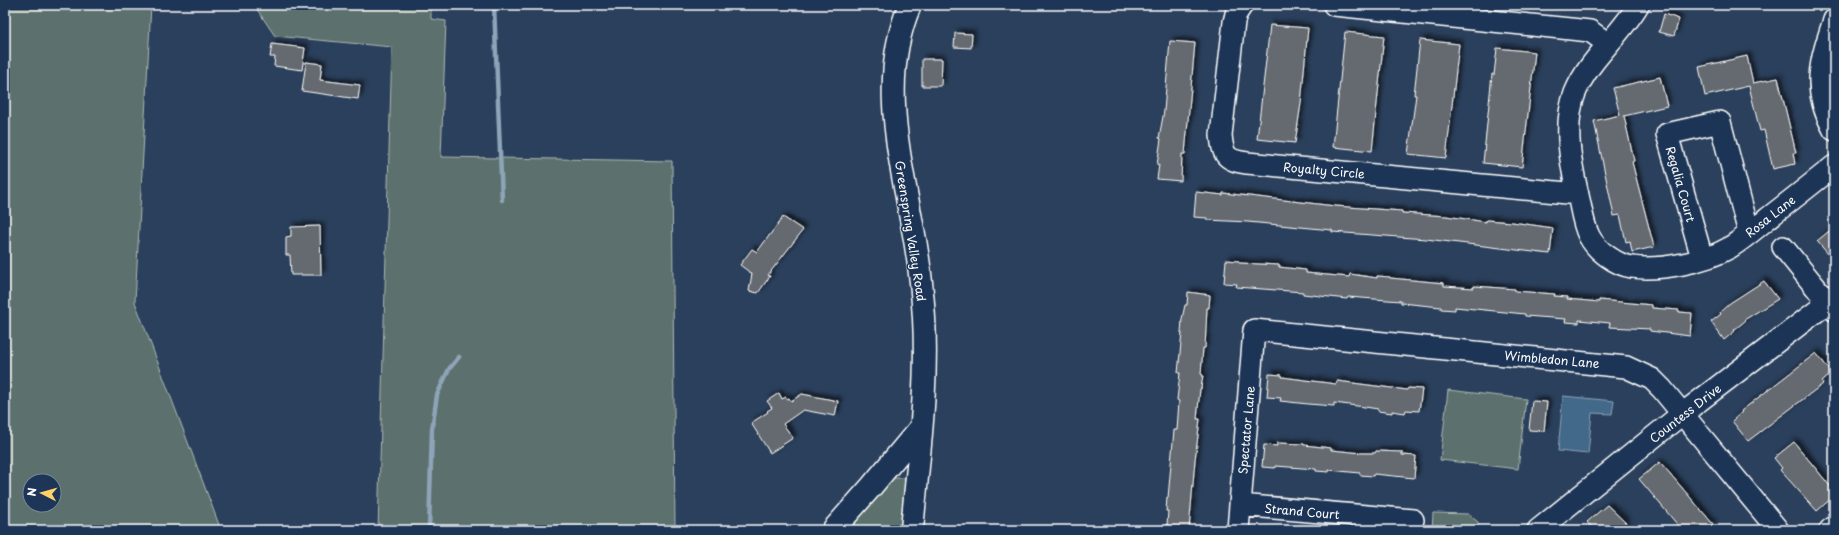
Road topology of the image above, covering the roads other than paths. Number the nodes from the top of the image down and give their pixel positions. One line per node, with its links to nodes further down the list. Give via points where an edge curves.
1 (910, 5): 16 (main road, Greenspring Valley Road, via 897,45 894,67 894,114 923,298 925,349)
2 (1242, 5): 9 (street, Royalty Circle, via 1234,22 1221,136 1222,150 1229,158 1247,163)
3 (1334, 5): 6 (street, via 1590,31)
4 (1638, 5): 6 (street, Rosa Lane)
5 (1834, 23): 7 (street, via 1820,66 1819,83 1826,114)
6 (1608, 44): 9 (street, Rosa Lane, via 1581,79 1570,110 1571,148)
7 (1834, 130)
8 (1834, 166): 10 (street, Rosa Lane)
9 (1578, 194): 12 (street, Rosa Lane, via 1589,237 1598,248 1619,262 1631,267 1666,267)
10 (1749, 234): 12 (street, Rosa Lane, via 1728,248); 12 (street, Regalia Court, via 1720,122 1667,134)
11 (1783, 247): 13 (street)
12 (1702, 258)
13 (1832, 304): 15 (street, Countess Drive)
14 (1254, 330): 15 (street, Wimbledon Lane, via 1626,367 1652,379); 17 (street, Spectator Lane)
15 (1682, 414): 20 (street, Countess Drive); 24 (street, Wimbledon Lane)
16 (921, 427): 21 (main road); 22 (main road, Greenspring Valley Road)
17 (1240, 505): 18 (street, Strand Court); 23 (street, Spectator Lane)
18 (1413, 520)
19 (1834, 527): 25 (street)
20 (1541, 529)
21 (833, 530)
22 (912, 530)
23 (1238, 530)
24 (1778, 530)
25 (1830, 530)

